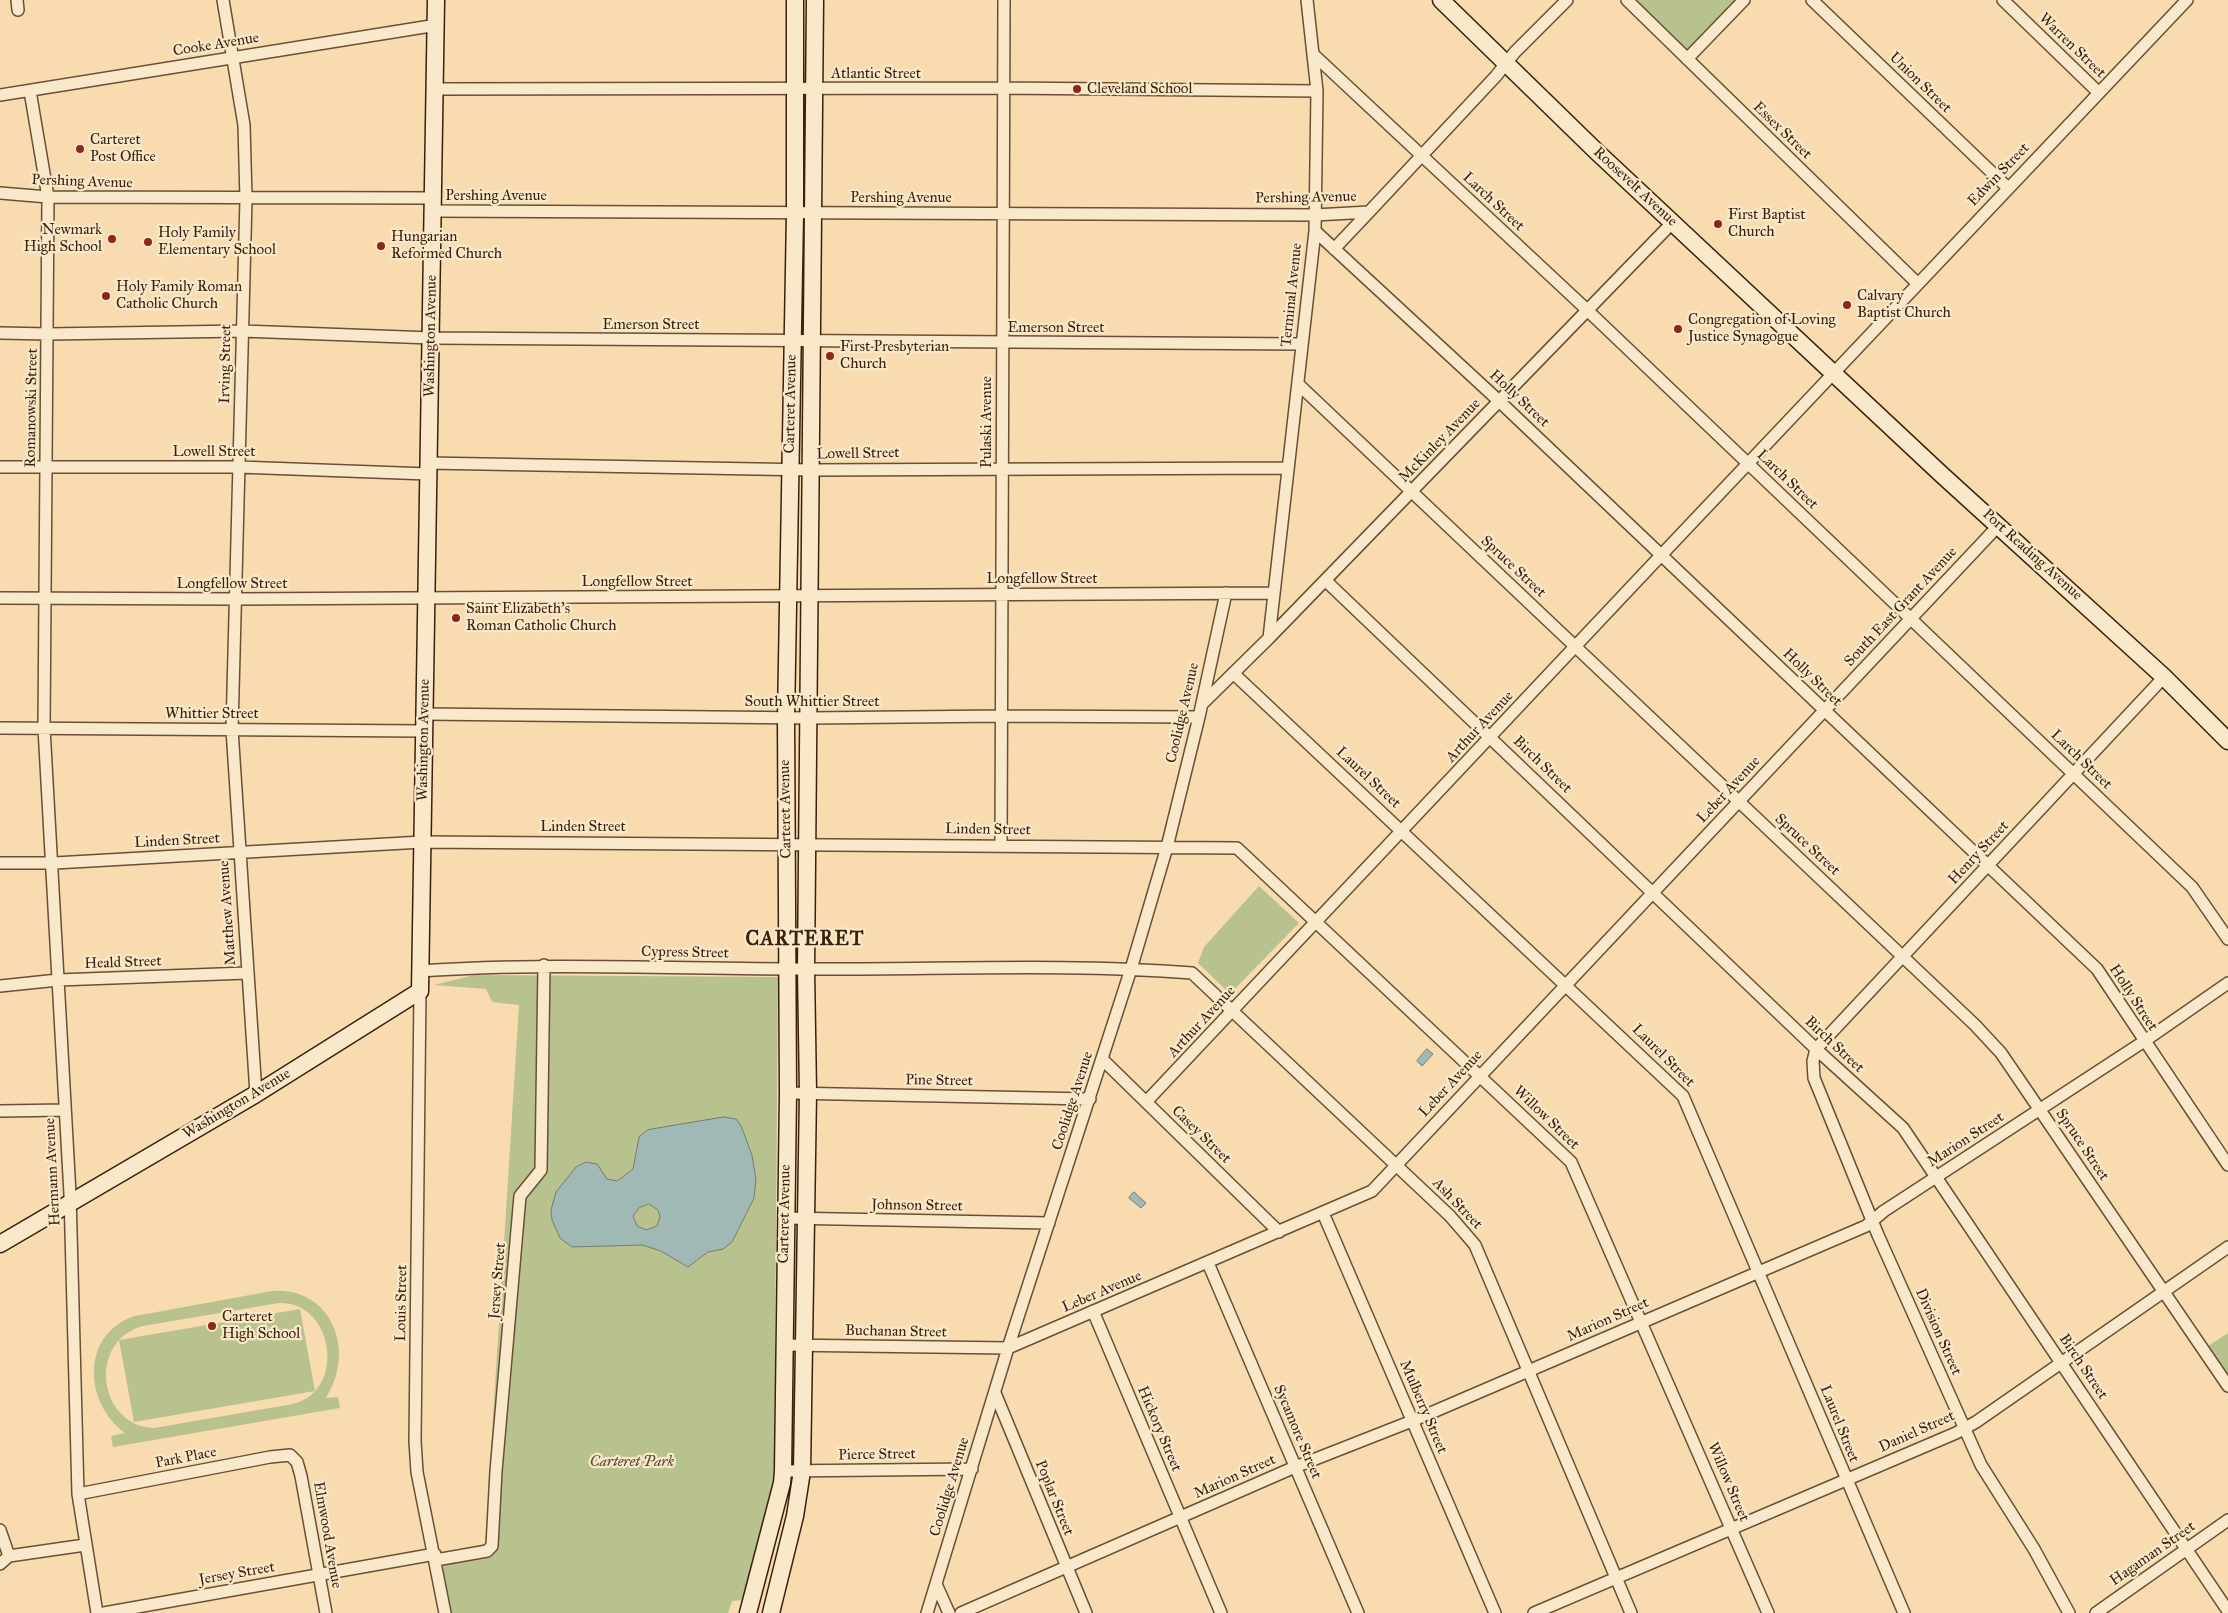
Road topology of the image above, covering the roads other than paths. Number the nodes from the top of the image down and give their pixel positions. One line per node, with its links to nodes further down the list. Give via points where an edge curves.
1 (223, 0): 16 (street, Irving Street)
2 (436, 0): 14 (street, Washington Avenue)
3 (795, 0): 21 (street, Carteret Avenue)
4 (815, 0): 22 (street, Carteret Avenue)
5 (1004, 0): 19 (street, Pulaski Avenue)
6 (1307, 0): 15 (street, Terminal Avenue)
7 (1441, 0): 18 (street, Roosevelt Avenue)
8 (1567, 0): 18 (street, Pershing Avenue)
9 (1627, 0): 17 (street, Essex Street)
10 (1744, 0): 17 (street)
11 (1812, 0): 28 (street, Union Street)
12 (2003, 0): 25 (street, Warren Street)
13 (2187, 0): 25 (street, Edwin Street)
14 (437, 25): 16 (street, Cooke Avenue); 20 (street, Washington Avenue)
15 (1314, 55): 24 (street, Terminal Avenue); 27 (street, Larch Street)
16 (232, 58): 23 (street, Cooke Avenue); 31 (street, Irving Street, via 244,125)
17 (1687, 59): 41 (street, Essex Street)
18 (1507, 63): 27 (street, Pershing Avenue); 38 (street, Roosevelt Avenue)
19 (1004, 88): 22 (street, Atlantic Street); 24 (street, Atlantic Street); 33 (street, Pulaski Avenue)
20 (435, 89): 21 (street, Atlantic Street); 32 (street, Washington Avenue)
21 (794, 89): 22 (street, Atlantic Street); 35 (street, Carteret Avenue)
22 (815, 89): 36 (street, Carteret Avenue)
23 (30, 91): 26 (street, Cooke Avenue); 30 (street, Romanowski Street)
24 (1318, 91): 37 (street, Terminal Avenue)
25 (2099, 93): 28 (street, Edwin Street)
26 (0, 95)
27 (1421, 155): 34 (street, Pershing Avenue); 42 (street, Larch Street)
28 (2008, 188): 41 (street, Edwin Street)
29 (0, 193): 30 (street, Pershing Avenue)
30 (48, 197): 31 (street, Pershing Avenue); 45 (street, Romanowski Street)
31 (246, 199): 32 (street, Pershing Avenue); 43 (street, Irving Street)
32 (434, 204): 35 (street, Pershing Avenue); 46 (street, Washington Avenue)
33 (1003, 212): 36 (street, Pershing Avenue); 37 (street, Pershing Avenue); 49 (street, Pulaski Avenue)
34 (1369, 212): 37 (street, Pershing Avenue); 40 (street, Pershing Avenue)
35 (795, 213): 36 (street, Pershing Avenue); 47 (street, Carteret Avenue)
36 (814, 213): 48 (street, Carteret Avenue)
37 (1315, 215): 39 (street, Terminal Avenue)
38 (1673, 222): 42 (street, McKinley Avenue); 51 (street, Roosevelt Avenue)
39 (1315, 231): 40 (street, Holly Street); 50 (street, Terminal Avenue)
40 (1334, 248): 53 (street, Holly Street)
41 (1917, 283): 51 (street, Edwin Street)
42 (1587, 310): 53 (street, McKinley Avenue); 54 (street, Larch Street)
43 (242, 331): 45 (street, Emerson Street); 46 (street, Emerson Street); 56 (street, Irving Street)
44 (0, 333): 45 (street, Emerson Street)
45 (49, 334): 57 (street, Romanowski Street)
46 (432, 338): 47 (street, Emerson Street); 60 (street, Washington Avenue)
47 (792, 341): 48 (street, Emerson Street); 61 (street, Carteret Avenue)
48 (812, 341): 49 (street, Emerson Street); 62 (street, Carteret Avenue)
49 (1003, 342): 50 (street, Emerson Street); 58 (street, Pulaski Avenue)
50 (1302, 344): 52 (street, Terminal Avenue)
51 (1833, 371): 54 (street, Arthur Avenue); 64 (street, Port Reading Avenue)
52 (1298, 384): 59 (street, Terminal Avenue); 63 (street, Spruce Street)
53 (1499, 401): 63 (street, McKinley Avenue); 65 (street, Holly Street)
54 (1748, 463): 65 (street, Arthur Avenue); 76 (street, Larch Street)
55 (0, 467): 57 (street, Lowell Street)
56 (239, 467): 57 (street, Lowell Street); 60 (street, Lowell Street); 75 (street, Irving Street)
57 (47, 468): 73 (street, Romanowski Street)
58 (1002, 468): 59 (street, Lowell Street); 62 (street, Lowell Street); 69 (street, Pulaski Avenue)
59 (1288, 468): 68 (street, Terminal Avenue)
60 (428, 469): 61 (street, Lowell Street); 74 (street, Washington Avenue)
61 (789, 469): 62 (street, Lowell Street); 70 (street, Carteret Avenue)
62 (811, 470): 71 (street, Carteret Avenue)
63 (1412, 492): 66 (street, McKinley Avenue); 78 (street, Spruce Street)
64 (1999, 525): 76 (street, South East Grant Avenue); 80 (street, Port Reading Avenue)
65 (1662, 556): 78 (street, Arthur Avenue); 82 (street, Holly Street)
66 (1326, 581): 77 (street, McKinley Avenue); 92 (street, Birch Street)
67 (1226, 593): 68 (street, Longfellow Street); 69 (street, Longfellow Street); 81 (street, Coolidge Avenue)
68 (1274, 593): 77 (street)
69 (1002, 594): 71 (street, Longfellow Street); 84 (street, Pulaski Avenue)
70 (789, 596): 71 (street, Longfellow Street); 74 (street, Longfellow Street); 86 (street, Carteret Avenue)
71 (810, 596): 87 (street, Carteret Avenue)
72 (0, 598): 73 (street, Longfellow Street)
73 (44, 598): 75 (street, Longfellow Street); 89 (street, Romanowski Street)
74 (427, 598): 75 (street, Longfellow Street); 83 (street, Washington Avenue)
75 (236, 599): 90 (street, Irving Street)
76 (1911, 619): 82 (street, South East Grant Avenue); 94 (street, Larch Street)
77 (1269, 638): 79 (street, McKinley Avenue)
78 (1576, 647): 92 (street, Arthur Avenue); 95 (street, Spruce Street)
79 (1233, 673): 81 (street, McKinley Avenue); 96 (street, Laurel Street)
80 (2164, 677): 93 (street, Port Reading Avenue); 94 (street, Henry Street)
81 (1202, 704): 85 (street, Coolidge Avenue)
82 (1824, 710): 95 (street, Leber Avenue); 105 (street, Holly Street)
83 (424, 714): 86 (street, South Whittier Street); 91 (street, Washington Avenue)
84 (1001, 716): 85 (street, South Whittier Street); 87 (street, South Whittier Street); 100 (street, Pulaski Avenue)
85 (1199, 717): 101 (street, Coolidge Avenue)
86 (786, 718): 87 (street, South Whittier Street); 98 (street, Carteret Avenue)
87 (808, 718): 99 (street, Carteret Avenue)
88 (0, 728): 89 (street, Whittier Street)
89 (44, 728): 90 (street, Whittier Street); 103 (street, Hermann Avenue)
90 (232, 730): 91 (street, Whittier Street); 102 (street, Matthew Avenue)
91 (424, 731): 97 (street, Washington Avenue)
92 (1491, 737): 96 (street, Arthur Avenue); 106 (street, Birch Street)
93 (2228, 741)
94 (2073, 773): 105 (street, Henry Street); 108 (street, Larch Street, via 2192,887)
95 (1739, 801): 106 (street, Leber Avenue); 109 (street, Spruce Street)
96 (1402, 831): 107 (street, Arthur Avenue); 118 (street, Laurel Street)
97 (422, 842): 98 (street, Linden Street); 102 (street, Linden Street); 114 (street, Washington Avenue)
98 (787, 843): 99 (street, Linden Street); 112 (street, Carteret Avenue)
99 (809, 844): 100 (street, Linden Street); 113 (street, Carteret Avenue)
100 (1001, 845): 101 (street, Linden Street)
101 (1166, 848): 107 (street, Willow Street, via 1240,849); 111 (street, Coolidge Avenue)
102 (240, 852): 103 (street, Linden Street); 115 (street, Matthew Avenue)
103 (51, 862): 104 (street, Linden Street); 116 (street, Hermann Avenue)
104 (0, 863)
105 (1987, 865): 109 (street, Henry Street); 122 (street, Holly Street, via 2097,969)
106 (1653, 894): 118 (street, Leber Avenue); 123 (street, Birch Street)
107 (1318, 921): 121 (street, Arthur Avenue); 125 (street, Willow Street)
108 (2228, 939)
109 (1902, 956): 123 (street, Henry Street); 132 (street, Spruce Street, via 2001,1053)
110 (544, 966): 112 (street, Cypress Street); 114 (street, Cypress Street); 173 (street, Jersey Street, via 540,1170 520,1196 492,1546 487,1551)
111 (1131, 968): 113 (street, Cypress Street); 121 (street, Ash Street, via 1192,973); 124 (street, Coolidge Avenue)
112 (787, 969): 113 (street, Cypress Street); 126 (street, Carteret Avenue)
113 (806, 969): 127 (street, Carteret Avenue)
114 (420, 971): 120 (street, Washington Avenue)
115 (247, 973): 116 (street, Heald Street); 128 (street, Matthew Avenue)
116 (58, 980): 119 (street, Heald Street); 131 (street, Hermann Avenue)
117 (2228, 983): 122 (street, Marion Street)
118 (1566, 984): 125 (street, Leber Avenue); 147 (street, Laurel Street, via 1683,1096)
119 (0, 986)
120 (420, 991): 128 (street, Washington Avenue); 173 (street, Louis Street, via 415,1441 418,1472)
121 (1232, 1011): 130 (street, Arthur Avenue); 134 (street, Ash Street)
122 (2143, 1042): 132 (street, Marion Street); 135 (street, Holly Street)
123 (1816, 1049): 136 (street, Birch Street, via 1903,1128); 141 (street, Division Street, via 1814,1078)
124 (1102, 1059): 129 (street, Coolidge Avenue); 130 (street, Casey Street)
125 (1480, 1075): 134 (street, Leber Avenue); 150 (street, Willow Street, via 1571,1162)
126 (788, 1093): 127 (street, Pine Street); 139 (street, Carteret Avenue)
127 (808, 1093): 129 (street, Pine Street); 140 (street, Carteret Avenue)
128 (256, 1094): 137 (street, Washington Avenue)
129 (1090, 1099): 142 (street, Coolidge Avenue)
130 (1146, 1102): 143 (street, Casey Street)
131 (66, 1110): 133 (street); 137 (street, Hermann Avenue)
132 (2040, 1110): 136 (street, Marion Street); 148 (street, Spruce Street)
133 (0, 1111)
134 (1396, 1164): 138 (street, Leber Avenue, via 1372,1191); 155 (street, Ash Street, via 1475,1245)
135 (2228, 1165)
136 (1936, 1177): 141 (street, Marion Street); 154 (street, Birch Street)
137 (71, 1202): 144 (street, Washington Avenue); 166 (street, Hermann Avenue)
138 (1323, 1213): 143 (street, Leber Avenue); 158 (street, Mulberry Street)
139 (785, 1218): 140 (street, Johnson Street); 151 (street, Carteret Avenue)
140 (807, 1219): 142 (street, Johnson Street); 152 (street, Carteret Avenue)
141 (1873, 1220): 147 (street, Marion Street, via 1866,1226); 159 (street, Division Street)
142 (1049, 1223): 153 (street, Coolidge Avenue)
143 (1279, 1232): 146 (street, Leber Avenue)
144 (0, 1244)
145 (2228, 1247): 148 (street, Daniel Street)
146 (1208, 1263): 149 (street, Leber Avenue); 161 (street, Sycamore Street)
147 (1758, 1272): 150 (street, Marion Street); 165 (street, Laurel Street)
148 (2163, 1291): 154 (street, Daniel Street); 156 (street, Spruce Street)
149 (1093, 1311): 153 (street, Leber Avenue); 167 (street, Hickory Street)
150 (1642, 1321): 155 (street, Marion Street); 169 (street, Willow Street)
151 (783, 1345): 152 (street, Buchanan Street); 164 (street, Carteret Avenue)
152 (805, 1346): 153 (street, Buchanan Street); 163 (street, Carteret Avenue)
153 (1008, 1348): 157 (street, Coolidge Avenue)
154 (2060, 1361): 159 (street, Daniel Street); 172 (street, Birch Street)
155 (1528, 1371): 158 (street, Marion Street); 177 (street, Ash Street)
156 (2228, 1386)
157 (995, 1393): 162 (street, Coolidge Avenue); 175 (street, Poplar Street)
158 (1412, 1421): 161 (street, Marion Street); 192 (street, Mulberry Street)
159 (1964, 1428): 165 (street, Daniel Street); 197 (street, Division Street, via 1981,1465 2034,1548)
160 (297, 1462): 166 (street, Park Place, via 290,1455 270,1457); 176 (street, Elmwood Avenue)
161 (1295, 1466): 167 (street, Marion Street); 191 (street, Sycamore Street)
162 (972, 1469): 163 (street, Pierce Street); 178 (street, Coolidge Avenue)
163 (802, 1470): 164 (street, Pierce Street); 185 (street, Carteret Avenue)
164 (783, 1471): 184 (street, Carteret Avenue)
165 (1846, 1480): 169 (street, Daniel Street); 196 (street, Laurel Street)
166 (78, 1494): 171 (street, Hermann Avenue)
167 (1181, 1518): 175 (street, Marion Street); 190 (street, Hickory Street)
168 (2228, 1520): 172 (street, Hagaman Street)
169 (1731, 1528): 177 (street, Daniel Street); 195 (street, Willow Street)
170 (0, 1530): 174 (street)
171 (85, 1544): 174 (street); 180 (street, Hermann Avenue)
172 (2187, 1548): 179 (street, Birch Street); 198 (street, Hagaman Street)
173 (436, 1557): 176 (street, Jersey Street); 183 (street, Louis Street)
174 (5, 1560)
175 (1067, 1568): 188 (street, Marion Street); 189 (street, Poplar Street)
176 (319, 1575): 181 (street, Jersey Street); 182 (street, Elmwood Avenue)
177 (1616, 1577): 193 (street, Daniel Street); 194 (street, Ash Street)
178 (936, 1584): 186 (street, Coolidge Avenue); 187 (street)
179 (2228, 1611)
180 (97, 1613)
181 (104, 1613)
182 (326, 1613)
183 (446, 1613)
184 (748, 1613)
185 (771, 1613)
186 (926, 1613)
187 (949, 1613)
188 (961, 1613)
189 (1086, 1613)
190 (1221, 1613)
191 (1358, 1613)
192 (1495, 1613)
193 (1534, 1613)
194 (1631, 1613)
195 (1768, 1613)
196 (1904, 1613)
197 (2069, 1613)
198 (2096, 1613)

